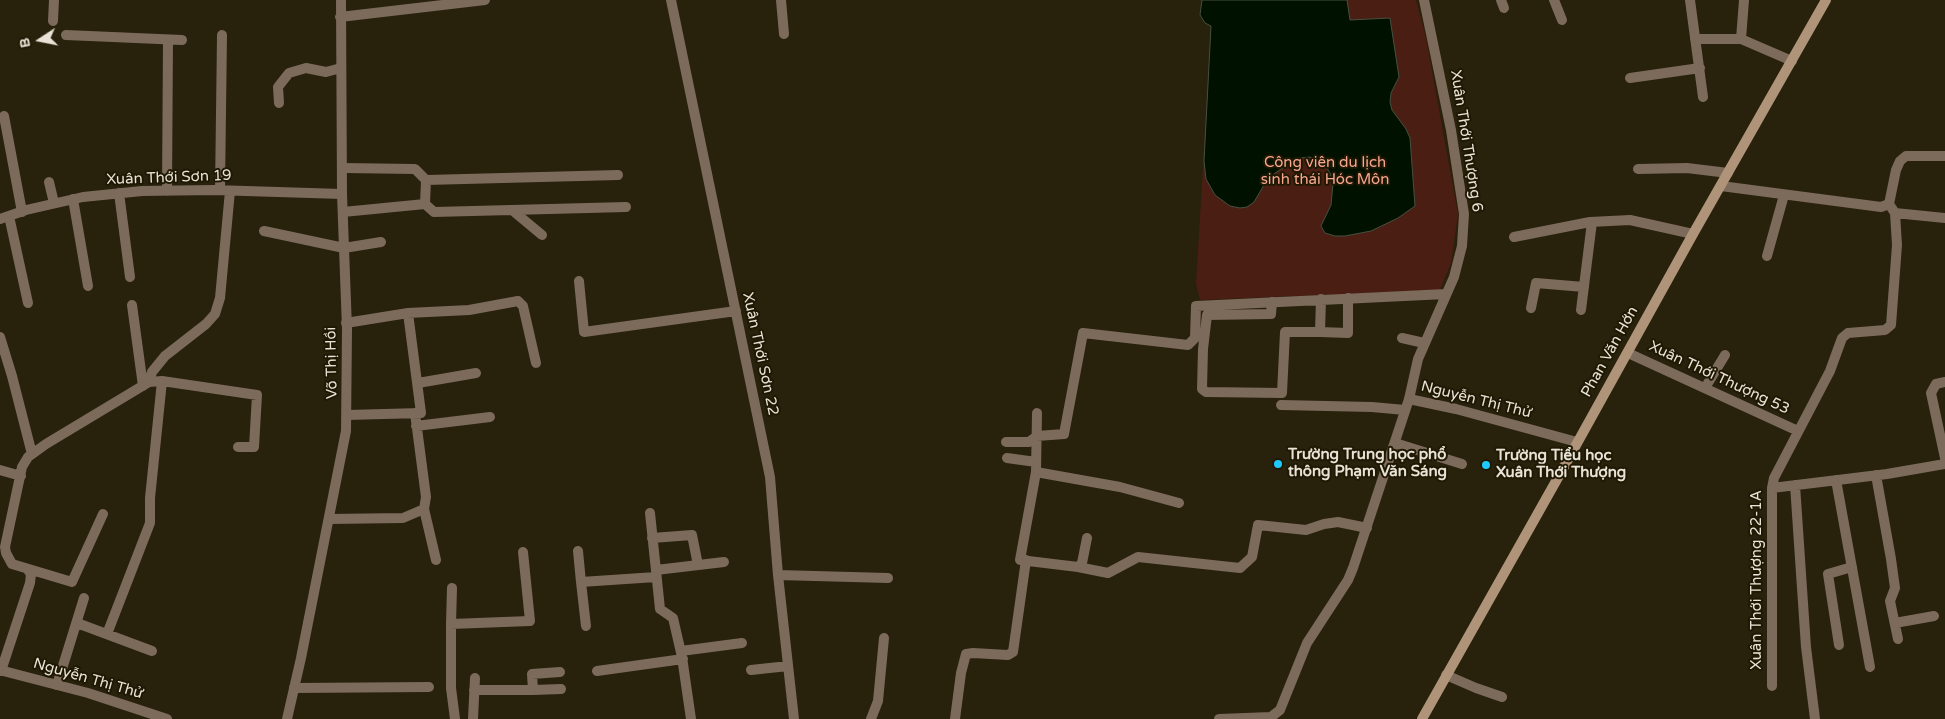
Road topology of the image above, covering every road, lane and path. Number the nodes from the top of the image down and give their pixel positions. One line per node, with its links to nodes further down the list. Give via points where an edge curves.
1 (54, 0): 13 (street)
2 (341, 0): 11 (street, Võ Thị Hồi)
3 (485, 0): 11 (street)
4 (671, 0): 72 (street, Xuân Thới Sơn 22)
5 (781, 0): 14 (street)
6 (1424, 0): 64 (street, Xuân Thới Thượng 6, via 1452,130 1464,214 1462,246)
7 (1554, 0): 12 (street)
8 (1690, 0): 20 (street)
9 (1744, 0): 17 (street)
10 (1826, 0): 21 (main road, Phan Văn Hớn)
11 (340, 17): 22 (street, Võ Thị Hồi)
12 (1562, 20)
13 (53, 21)
14 (784, 34)
15 (66, 35): 18 (street)
16 (222, 35): 36 (street)
17 (1741, 39): 20 (street); 21 (street)
18 (168, 40): 19 (street); 37 (street)
19 (182, 40)
20 (1695, 40): 23 (street)
21 (1792, 61): 31 (main road, Phan Văn Hớn)
22 (341, 68): 26 (street, via 326,72 306,68 289,73 278,87); 29 (street, Võ Thị Hồi)
23 (1700, 68): 24 (street); 25 (street)
24 (1630, 78)
25 (1703, 98)
26 (279, 103)
27 (4, 116): 47 (street)
28 (1945, 156): 44 (street, via 1906,156 1900,161)
29 (343, 168): 33 (street, via 415,169); 39 (street, Võ Thị Hồi)
30 (1638, 169): 31 (street, via 1687,168)
31 (1728, 173): 35 (main road, Phan Văn Hớn)
32 (618, 175): 33 (street)
33 (426, 180): 43 (street)
34 (49, 182): 42 (street)
35 (1721, 186): 40 (street); 55 (main road, Phan Văn Hớn)
36 (225, 190): 37 (street, Xuân Thới Sơn 19); 39 (street, Xuân Thới Sơn 19); 86 (street, via 220,298 215,314 165,356)
37 (167, 191): 38 (street, Xuân Thới Sơn 19)
38 (119, 193): 41 (street, Xuân Thới Sơn 19); 60 (street)
39 (342, 194): 48 (street, Võ Thị Hồi)
40 (1784, 195): 44 (street, via 1870,207); 59 (street)
41 (73, 199): 42 (street, Xuân Thới Sơn 19); 62 (street)
42 (54, 203): 47 (street, Xuân Thới Sơn 19)
43 (425, 204): 46 (street, via 434,212); 48 (street)
44 (1889, 204): 49 (street)
45 (626, 207): 46 (street)
46 (512, 210): 54 (street)
47 (22, 212): 50 (street, Xuân Thới Sơn 19)
48 (342, 212): 58 (street, Võ Thị Hồi)
49 (1896, 213): 51 (street); 96 (street, Xuân Thới Thượng 22-1A, via 1891,325 1885,330 1848,333 1842,338 1830,372)
50 (4, 218): 68 (street)
51 (1945, 218)
52 (1592, 222): 55 (street, via 1630,220); 56 (street); 63 (street)
53 (264, 232): 58 (street)
54 (542, 234)
55 (1693, 234): 79 (main road, Phan Văn Hớn)
56 (1514, 237)
57 (381, 242): 58 (street)
58 (344, 248): 74 (street, Võ Thị Hồi)
59 (1767, 256)
60 (130, 277)
61 (580, 281): 72 (street, via 584,332)
62 (88, 286)
63 (1584, 287): 70 (street, via 1536,283); 71 (street)
64 (1446, 294): 65 (street); 78 (street, Xuân Thới Thượng 6)
65 (1348, 298): 66 (street); 75 (street, via 1348,333)
66 (1321, 299): 67 (street); 75 (street)
67 (1272, 302): 75 (street, via 1271,314 1207,315 1202,389 1206,392 1282,393 1285,332); 97 (street, via 1196,306 1195,338 1188,345 1082,333 1064,434)
68 (28, 303)
69 (132, 305): 86 (street)
70 (1531, 308)
71 (1581, 310)
72 (736, 311): 133 (street, Xuân Thới Sơn 22, via 770,477)
73 (408, 313): 74 (street); 81 (street, via 469,310 518,301 523,306); 85 (street)
74 (346, 323): 93 (street, Võ Thị Hồi)
75 (1320, 332)
76 (0, 337): 103 (street)
77 (1402, 338): 78 (street)
78 (1424, 343): 88 (street, Xuân Thới Thượng 6)
79 (1628, 352): 87 (street, Xuân Thới Thượng 53); 99 (main road, Phan Văn Hớn)
80 (1725, 355): 87 (street)
81 (536, 363)
82 (476, 373): 85 (street)
83 (162, 381): 86 (street); 102 (street, via 257,395 254,447); 143 (street, via 150,523)
84 (1945, 382): 101 (street, via 1936,384 1931,393)
85 (418, 383): 92 (street, via 421,413)
86 (146, 384): 103 (street)
87 (1705, 388): 96 (street, Xuân Thới Thượng 53)
88 (1409, 399): 90 (street, Nguyễn Thị Thử); 99 (street, Nguyễn Thị Thử, via 1456,408)
89 (1281, 405): 90 (street)
90 (1405, 410): 100 (street, Nguyễn Thị Thử)
91 (1037, 412): 97 (street)
92 (415, 413): 93 (street); 95 (street)
93 (347, 415): 119 (street, Võ Thị Hồi)
94 (490, 417): 95 (street)
95 (416, 426): 116 (street, via 426,497)
96 (1798, 431): 114 (street, Xuân Thới Thượng 22-1A)
97 (1037, 436): 98 (street, via 1029,442); 108 (street)
98 (1006, 442)
99 (1577, 442): 156 (main road, Phan Văn Hớn)
100 (1395, 443): 106 (street); 120 (street, Nguyễn Thị Thử)
101 (1943, 444): 105 (street)
102 (238, 447)
103 (32, 454): 111 (street, via 23,464)
104 (1007, 458): 108 (street)
105 (1945, 458)
106 (1462, 464)
107 (1945, 464): 110 (street)
108 (1036, 467): 115 (street); 126 (street, via 1020,560)
109 (0, 470): 111 (street)
110 (1876, 475): 112 (street); 140 (street, via 1895,588 1890,601)
111 (21, 476): 131 (street, via 5,547 12,564)
112 (1836, 480): 113 (street); 130 (street)
113 (1795, 485): 114 (street); 176 (street, via 1806,647)
114 (1772, 488): 159 (street, Xuân Thới Thượng 22-1A)
115 (1178, 503)
116 (424, 509): 119 (street, via 403,518); 125 (street)
117 (650, 513): 121 (street)
118 (103, 514): 131 (street, via 72,582)
119 (329, 519): 160 (street, Võ Thị Hồi)
120 (1367, 528): 129 (street, via 1338,522 1306,530 1258,525 1252,557 1240,568 1138,557 1108,573); 174 (street, Nguyễn Thị Thử, via 1348,580 1307,643 1280,710 1271,717)
121 (652, 538): 128 (street, via 692,536); 132 (street)
122 (1087, 538): 129 (street)
123 (578, 551): 135 (street)
124 (523, 552): 141 (street, via 530,621)
125 (436, 560)
126 (1026, 560): 129 (street); 173 (street, via 1012,652 1008,655 966,654)
127 (724, 562): 128 (street)
128 (698, 565): 132 (street)
129 (1078, 567)
130 (1852, 567): 147 (street, via 1828,574); 151 (street)
131 (28, 570): 152 (street, via 30,583)
132 (656, 573): 135 (street); 149 (street, via 660,609 674,618)
133 (778, 575): 134 (street); 150 (street, Xuân Thới Sơn 22)
134 (888, 578)
135 (582, 582): 142 (street)
136 (452, 588): 141 (street)
137 (84, 598): 139 (street)
138 (1934, 616): 140 (street)
139 (76, 623): 143 (street); 158 (street)
140 (1895, 623): 145 (street)
141 (451, 624): 168 (street, via 451,688)
142 (586, 626)
143 (107, 634): 148 (street)
144 (884, 638): 172 (street, via 878,701)
145 (1898, 639)
146 (742, 643): 149 (street)
147 (1839, 645)
148 (152, 651)
149 (682, 655): 154 (street); 170 (street)
150 (788, 666): 153 (street); 171 (street, Xuân Thới Sơn 22)
151 (1870, 667)
152 (1, 670): 158 (street, Nguyễn Thị Thử)
153 (751, 670)
154 (596, 671)
155 (560, 672): 164 (street, via 532,674)
156 (1446, 675): 165 (street); 175 (main road, Phan Văn Hớn)
157 (475, 678): 163 (street)
158 (57, 685): 166 (street, Nguyễn Thị Thử)
159 (1772, 686)
160 (294, 688): 161 (street); 167 (street, Võ Thị Hồi)
161 (429, 688)
162 (560, 689): 164 (street)
163 (474, 690): 164 (street); 169 (street)
164 (533, 690)
165 (1502, 697)
166 (167, 719)
167 (287, 719)
168 (455, 719)
169 (473, 719)
170 (691, 719)
171 (794, 719)
172 (871, 719)
173 (954, 719)
174 (1219, 719)
175 (1422, 719)
176 (1815, 719)

